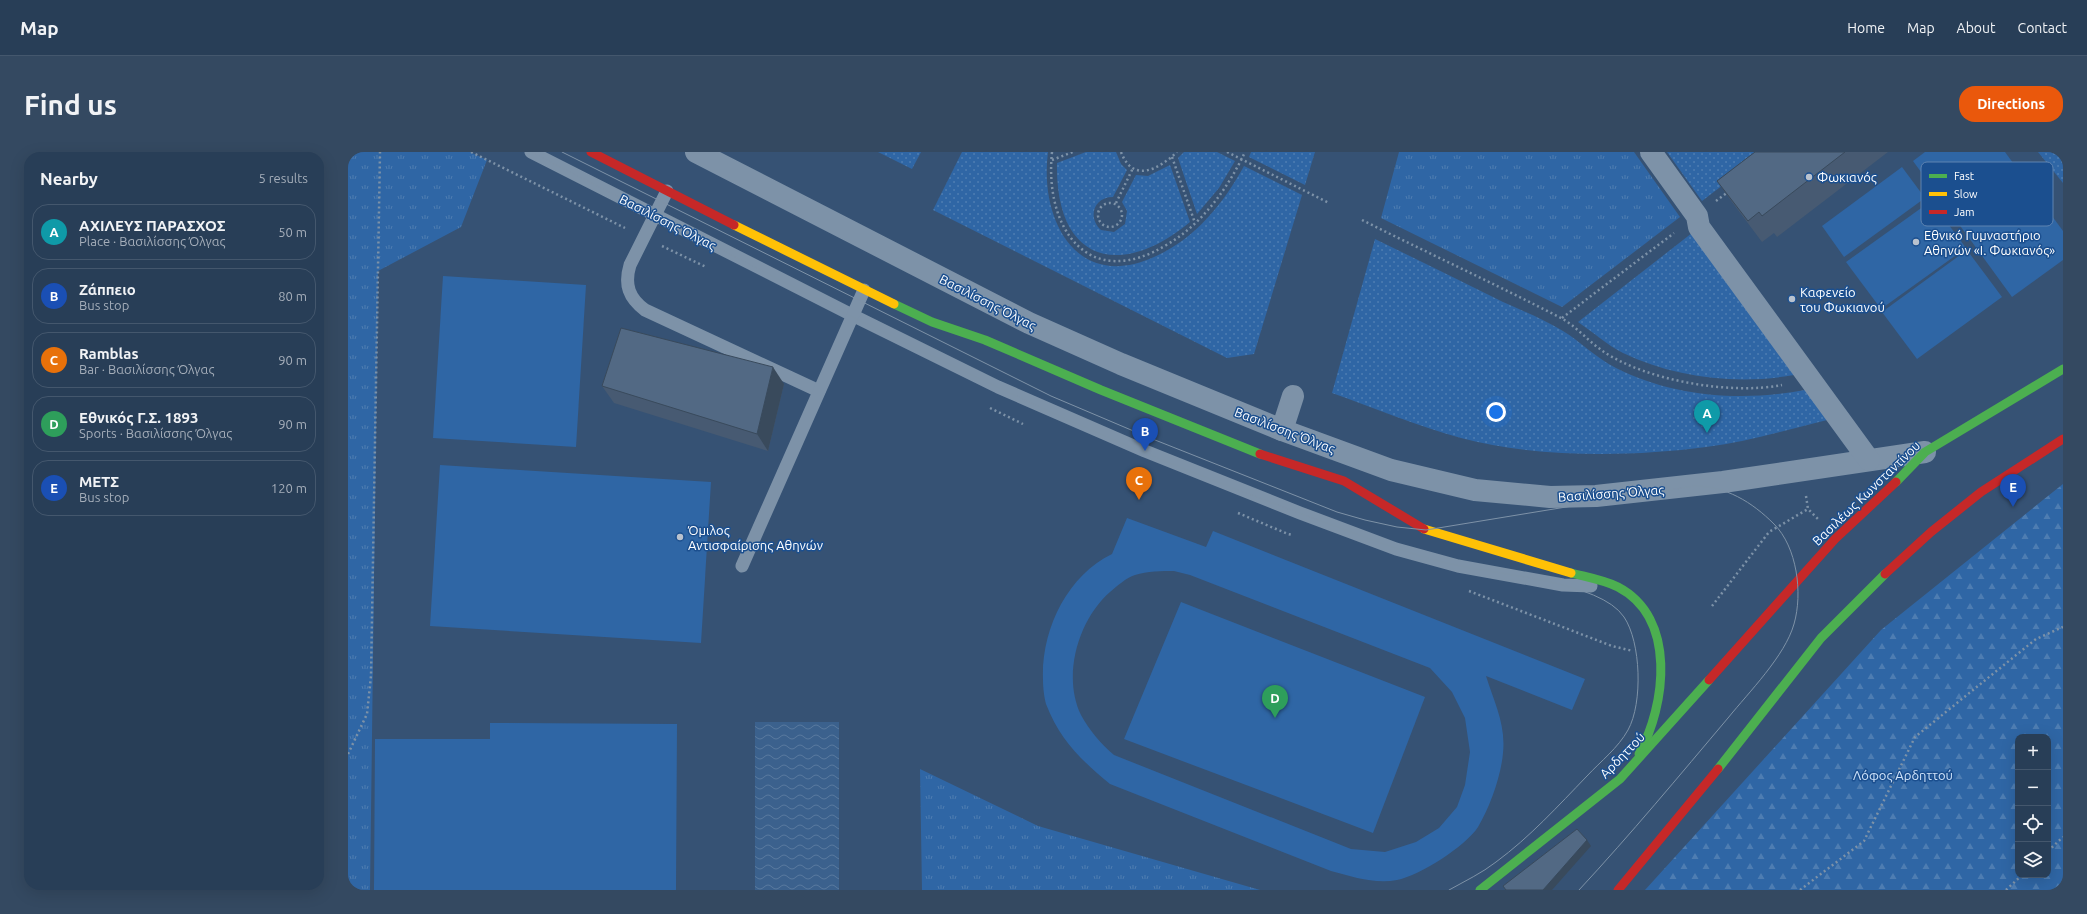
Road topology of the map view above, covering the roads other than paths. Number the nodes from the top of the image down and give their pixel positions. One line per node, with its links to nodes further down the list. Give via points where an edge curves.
1 (530, 152): 6 (lane, Βασιλίσσης Όλγας)
2 (591, 152): 5 (main road)
3 (696, 152): 12 (street, Βασιλίσσης Όλγας, via 1030,324)
4 (1651, 152): 15 (street, via 1697,216 1699,227)
5 (667, 191): 6 (lane); 7 (main road)
6 (653, 215): 8 (lane, Βασιλίσσης Όλγας); 10 (lane, via 626,275 626,286 637,304)
7 (864, 290): 8 (lane); 17 (main road, via 932,322 985,340 1265,456 1344,481 1426,530)
8 (852, 316): 10 (lane); 17 (lane, Βασιλίσσης Όλγας, via 1057,414 1300,513 1396,549 1458,566 1563,585)
9 (2063, 369): 14 (main road, Βασιλέως Κωνσταντίνου)
10 (818, 391): 16 (lane)
11 (1293, 396): 12 (street)
12 (1282, 430): 15 (street, Βασιλίσσης Όλγας, via 1391,470 1475,490 1550,496 1596,496 1694,486)
13 (2063, 438): 21 (main road, via 1981,492 1931,532 1874,584 1821,638 1723,764)
14 (1925, 452): 15 (street, Βασιλίσσης Όλγας); 18 (main road, Βασιλέως Κωνσταντίνου, via 1835,539)
15 (1869, 460)
16 (742, 566)
17 (1618, 587): 19 (main road, via 1642,605 1651,621 1661,665 1652,727)
18 (1763, 618): 19 (main road, Αρδηττού)
19 (1637, 759): 20 (main road, Αρδηττού, via 1620,779)
20 (1480, 890)
21 (1618, 890)

